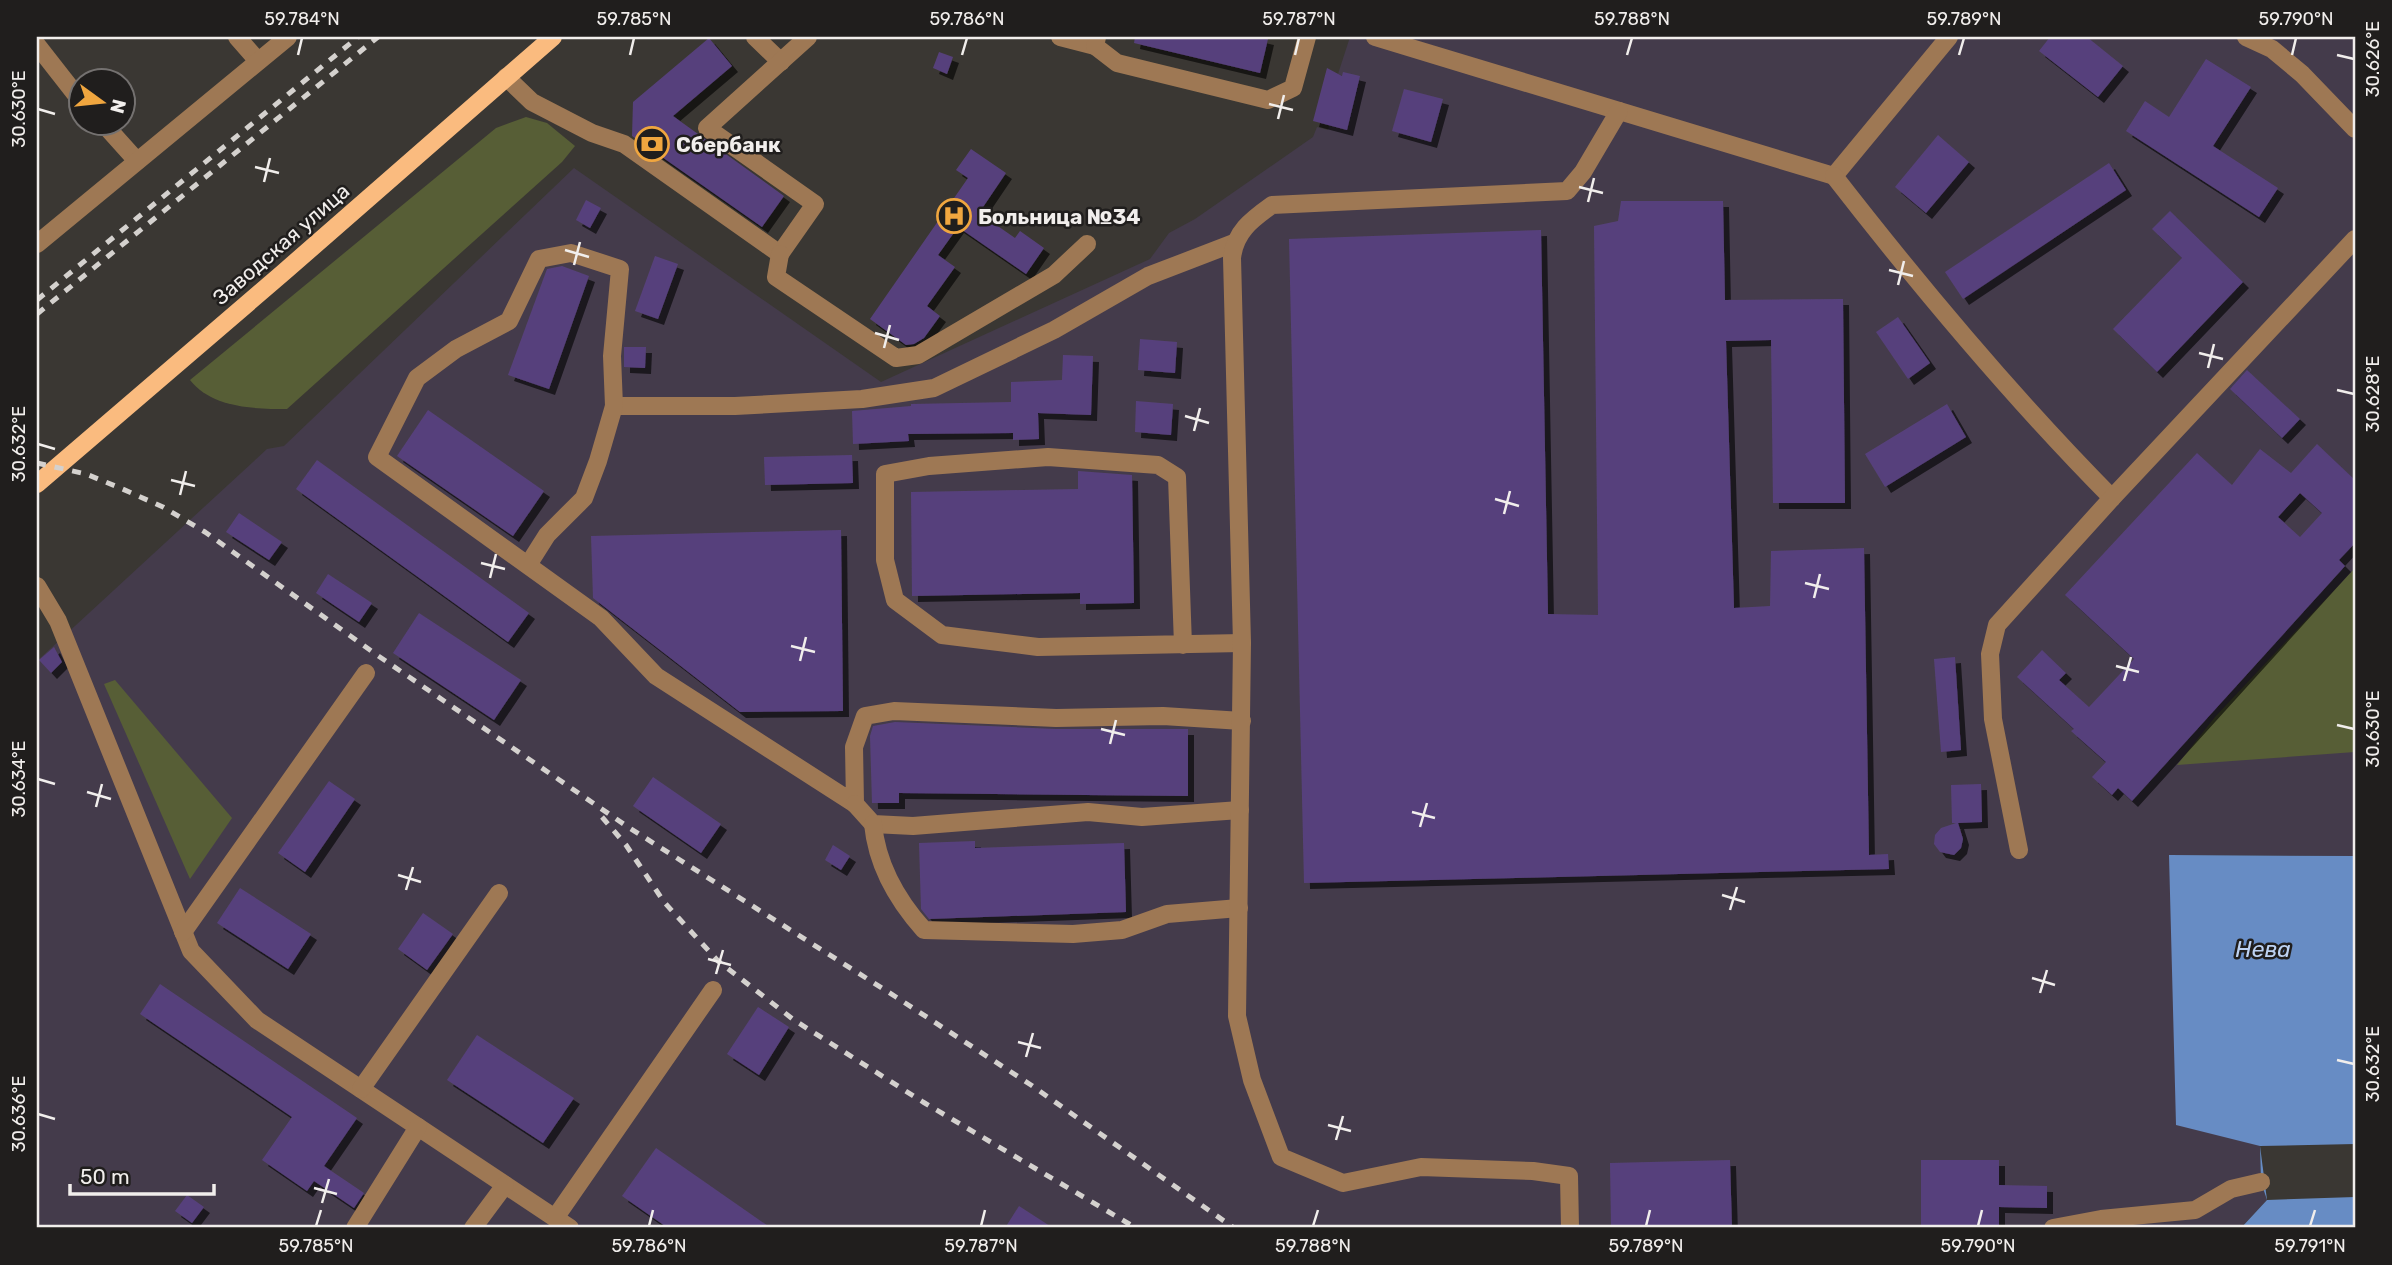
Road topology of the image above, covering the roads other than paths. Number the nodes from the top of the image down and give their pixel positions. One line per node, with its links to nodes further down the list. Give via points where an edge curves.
1 (237, 37): 13 (street)
2 (288, 37): 13 (street)
3 (553, 37): 15 (main road, Заводская улица)
4 (755, 37): 14 (street)
5 (808, 37): 14 (street)
6 (1060, 37): 11 (street)
7 (1307, 37): 11 (street, via 1293,88 1268,100 1117,63)
8 (1375, 37): 17 (street)
9 (1949, 37): 21 (street)
10 (2246, 37): 18 (street, via 2272,49 2302,74)
11 (1096, 41)
12 (37, 45): 16 (street)
13 (258, 61): 20 (street)
14 (780, 61): 26 (street, via 707,128 815,204)
15 (506, 77): 26 (street, via 532,102 624,145); 28 (main road, Заводская улица)
16 (66, 82)
17 (1619, 111): 21 (street); 23 (street, via 1567,191 1272,205 1248,222)
18 (2355, 128)
19 (115, 136): 20 (street)
20 (137, 161): 24 (street)
21 (1834, 176): 29 (street, via 1907,270 2056,441)
22 (2355, 239): 29 (street)
23 (1234, 243): 27 (street, via 1148,276 1054,330 934,388 862,399); 32 (street)
24 (37, 244)
25 (1087, 244): 26 (street, via 1054,275 918,355 896,358 776,277)
26 (780, 254)
27 (614, 406): 30 (street, via 583,498 547,535); 30 (street, via 612,356 621,269 571,253 539,259 509,321 456,349 417,378 377,457)
28 (37, 484)
29 (2112, 498): 39 (street, via 1997,625 1990,654 1993,719)
30 (528, 565): 36 (street, via 601,618 656,677)
31 (37, 586): 42 (street, via 58,621)
32 (1242, 643): 33 (street); 35 (street)
33 (1183, 645): 33 (street, via 1038,647 942,635 895,600 885,560 885,474 1048,457 1158,465 1177,477)
34 (366, 673): 42 (street)
35 (1242, 720): 36 (street, via 894,711 865,716 855,747); 37 (street)
36 (855, 804): 38 (street)
37 (1240, 810): 38 (street, via 1142,817 1088,812 913,826); 41 (street)
38 (873, 824): 41 (street, via 888,879 903,907 924,930 1073,934 1122,930 1167,914)
39 (2019, 850)
40 (499, 893): 44 (street)
41 (1239, 908): 52 (street, via 1237,1016 1252,1080 1281,1157 1343,1183 1421,1167 1569,1176)
42 (183, 932): 44 (street, via 191,951 257,1020)
43 (713, 990): 48 (street)
44 (361, 1089): 45 (street)
45 (418, 1127): 47 (street); 49 (street)
46 (2261, 1182): 53 (street, via 2231,1189 2195,1210)
47 (505, 1185): 48 (street); 50 (street)
48 (555, 1218): 51 (street)
49 (355, 1228)
50 (473, 1228)
51 (570, 1228)
52 (1570, 1228)
53 (2053, 1228)

